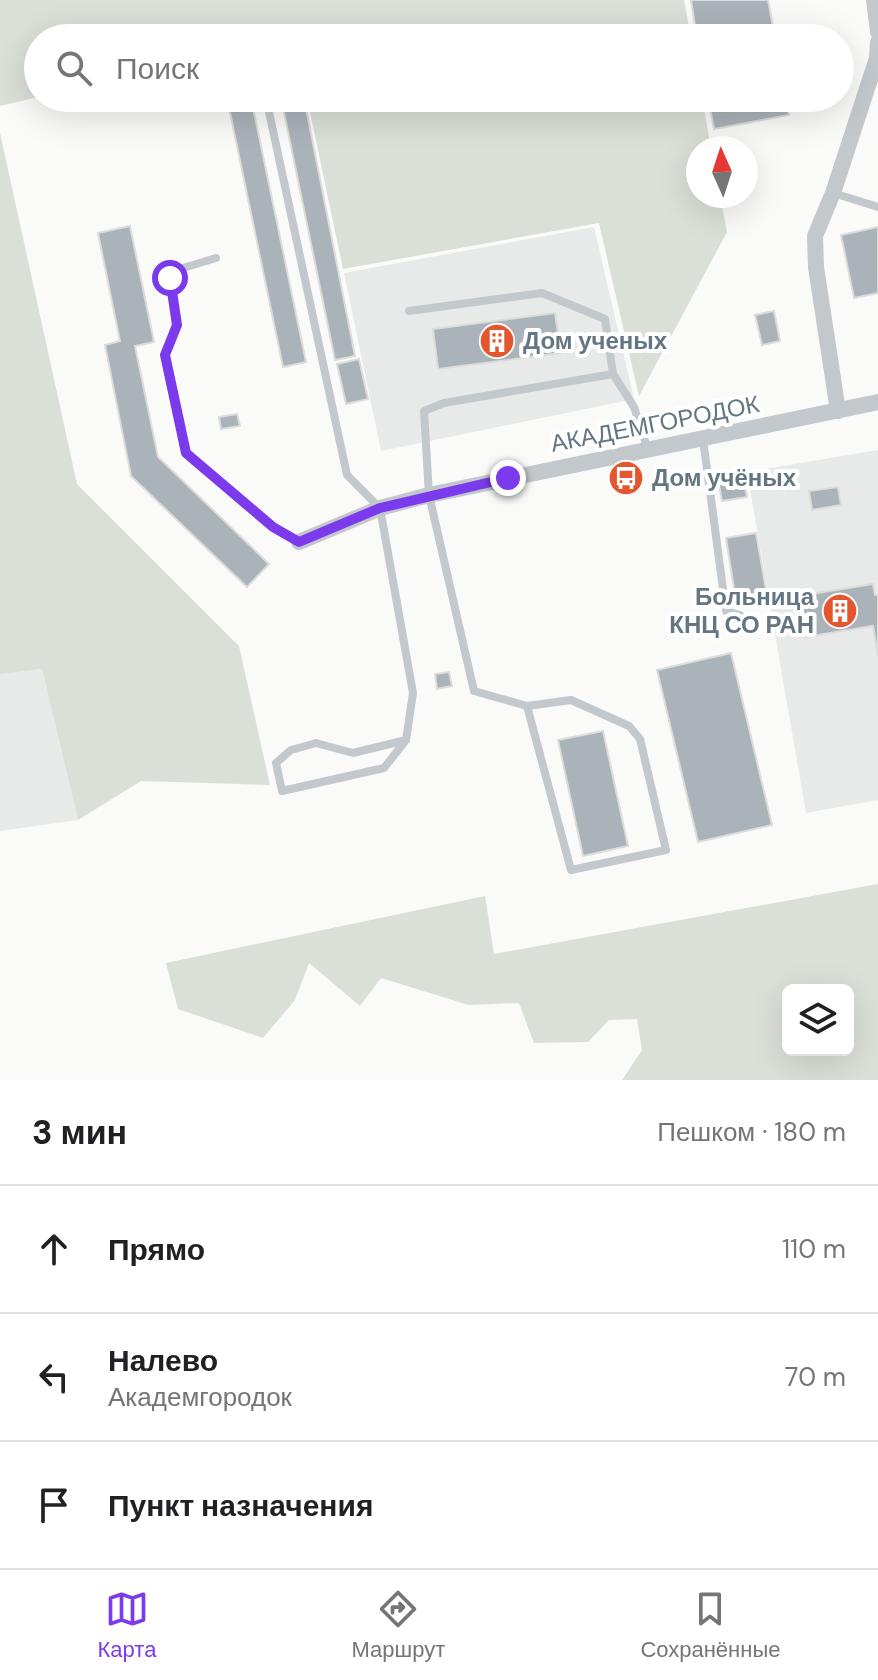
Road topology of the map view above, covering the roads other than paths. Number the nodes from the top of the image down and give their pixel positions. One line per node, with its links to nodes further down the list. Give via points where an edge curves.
1 (874, 0): 2 (street)
2 (878, 32)
3 (878, 52): 5 (street)
4 (269, 112): 15 (lane, via 347,475)
5 (833, 193): 6 (lane); 11 (street, via 815,236)
6 (878, 207)
7 (216, 258): 16 (lane, via 173,271 170,278 177,325 165,355 186,453 273,527)
8 (409, 311): 9 (lane, via 542,293 605,319)
9 (613, 374): 13 (lane, via 634,407); 14 (lane, via 444,403 424,411)
10 (878, 402): 11 (street, АКАДЕМГОРОДОК)
11 (838, 411): 12 (street, АКАДЕМГОРОДОК)
12 (703, 439): 13 (street, АКАДЕМГОРОДОК); 17 (lane, via 726,611)
13 (648, 451): 14 (street, АКАДЕМГОРОДОК)
14 (429, 495): 15 (street, АКАДЕМГОРОДОК); 18 (lane, via 474,691)
15 (380, 508): 16 (street, АКАДЕМГОРОДОК); 19 (lane, via 413,693)
16 (299, 542)
17 (740, 615)
18 (527, 706): 18 (lane, via 571,700 629,726 640,739 666,850 571,870)
19 (406, 740): 19 (lane, via 384,768 282,791 276,763 291,750 316,743 353,753)

